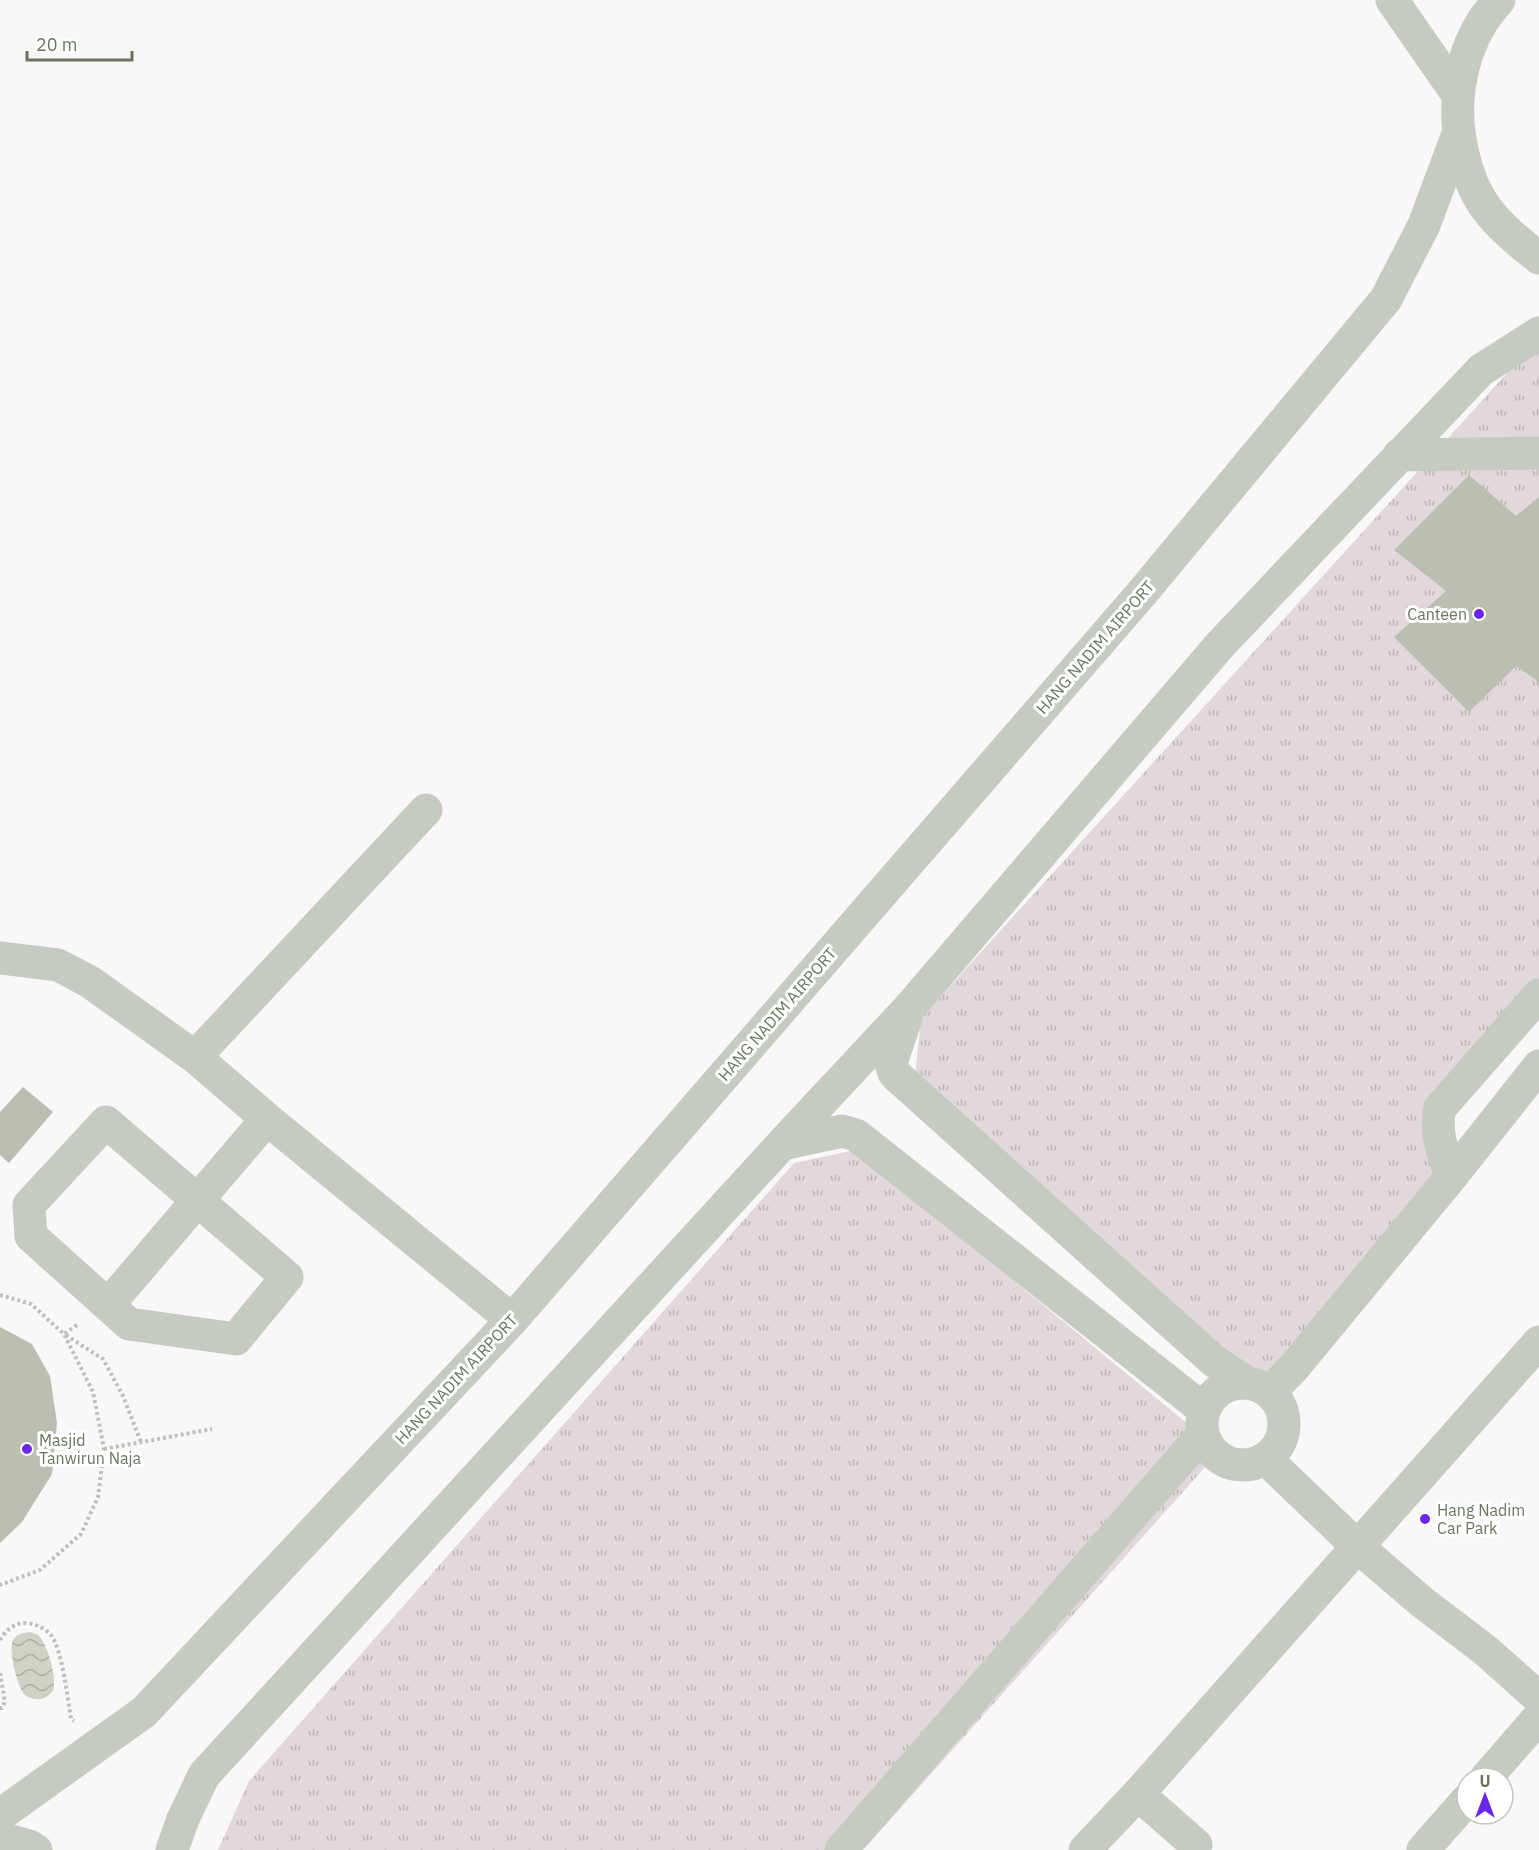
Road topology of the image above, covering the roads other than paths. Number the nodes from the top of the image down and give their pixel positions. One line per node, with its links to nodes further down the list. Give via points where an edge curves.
1 (1392, 0): 3 (street)
2 (1499, 0): 3 (street, via 1482,22 1466,57)
3 (1458, 95): 4 (street)
4 (1458, 134): 5 (street, via 1467,172 1485,206 1510,236); 20 (street, HANG NADIM AIRPORT, via 1424,225 1386,299 1134,602)
5 (1539, 258)
6 (1539, 333): 8 (street, via 1481,370)
7 (1539, 453): 8 (street)
8 (1400, 455): 12 (street, via 1220,645)
9 (426, 810): 13 (street)
10 (0, 958): 13 (street, via 58,965 90,982)
11 (1539, 995): 17 (street, via 1440,1108 1438,1130)
12 (909, 1008): 16 (street); 22 (street, via 891,1064 894,1073 1214,1361)
13 (195, 1057): 15 (street)
14 (1539, 1066): 17 (street)
15 (267, 1119): 18 (street); 20 (street)
16 (782, 1144): 23 (street, via 842,1131 856,1135); 35 (street, via 204,1775)
17 (1451, 1177): 22 (street, via 1295,1366)
18 (198, 1200): 19 (street); 19 (street, via 287,1277 236,1339 129,1324); 19 (street, via 106,1122 29,1205 31,1236)
19 (108, 1305)
20 (512, 1320): 31 (street, HANG NADIM AIRPORT, via 144,1712)
21 (1539, 1342): 25 (street)
22 (1258, 1387): 23 (street, via 1220,1389); 24 (street, via 1284,1414 1283,1440)
23 (1203, 1422): 24 (street, via 1216,1457 1241,1467); 36 (street)
24 (1266, 1460): 25 (street)
25 (1358, 1547): 26 (street); 29 (street)
26 (1539, 1698)
27 (1539, 1717): 28 (street)
28 (1496, 1766)
29 (1138, 1794): 33 (street); 37 (street)
30 (1455, 1814): 38 (street)
31 (0, 1815)
32 (0, 1838): 34 (street)
33 (1196, 1845)
34 (36, 1850)
35 (172, 1850)
36 (840, 1850)
37 (1085, 1850)
38 (1423, 1850)

